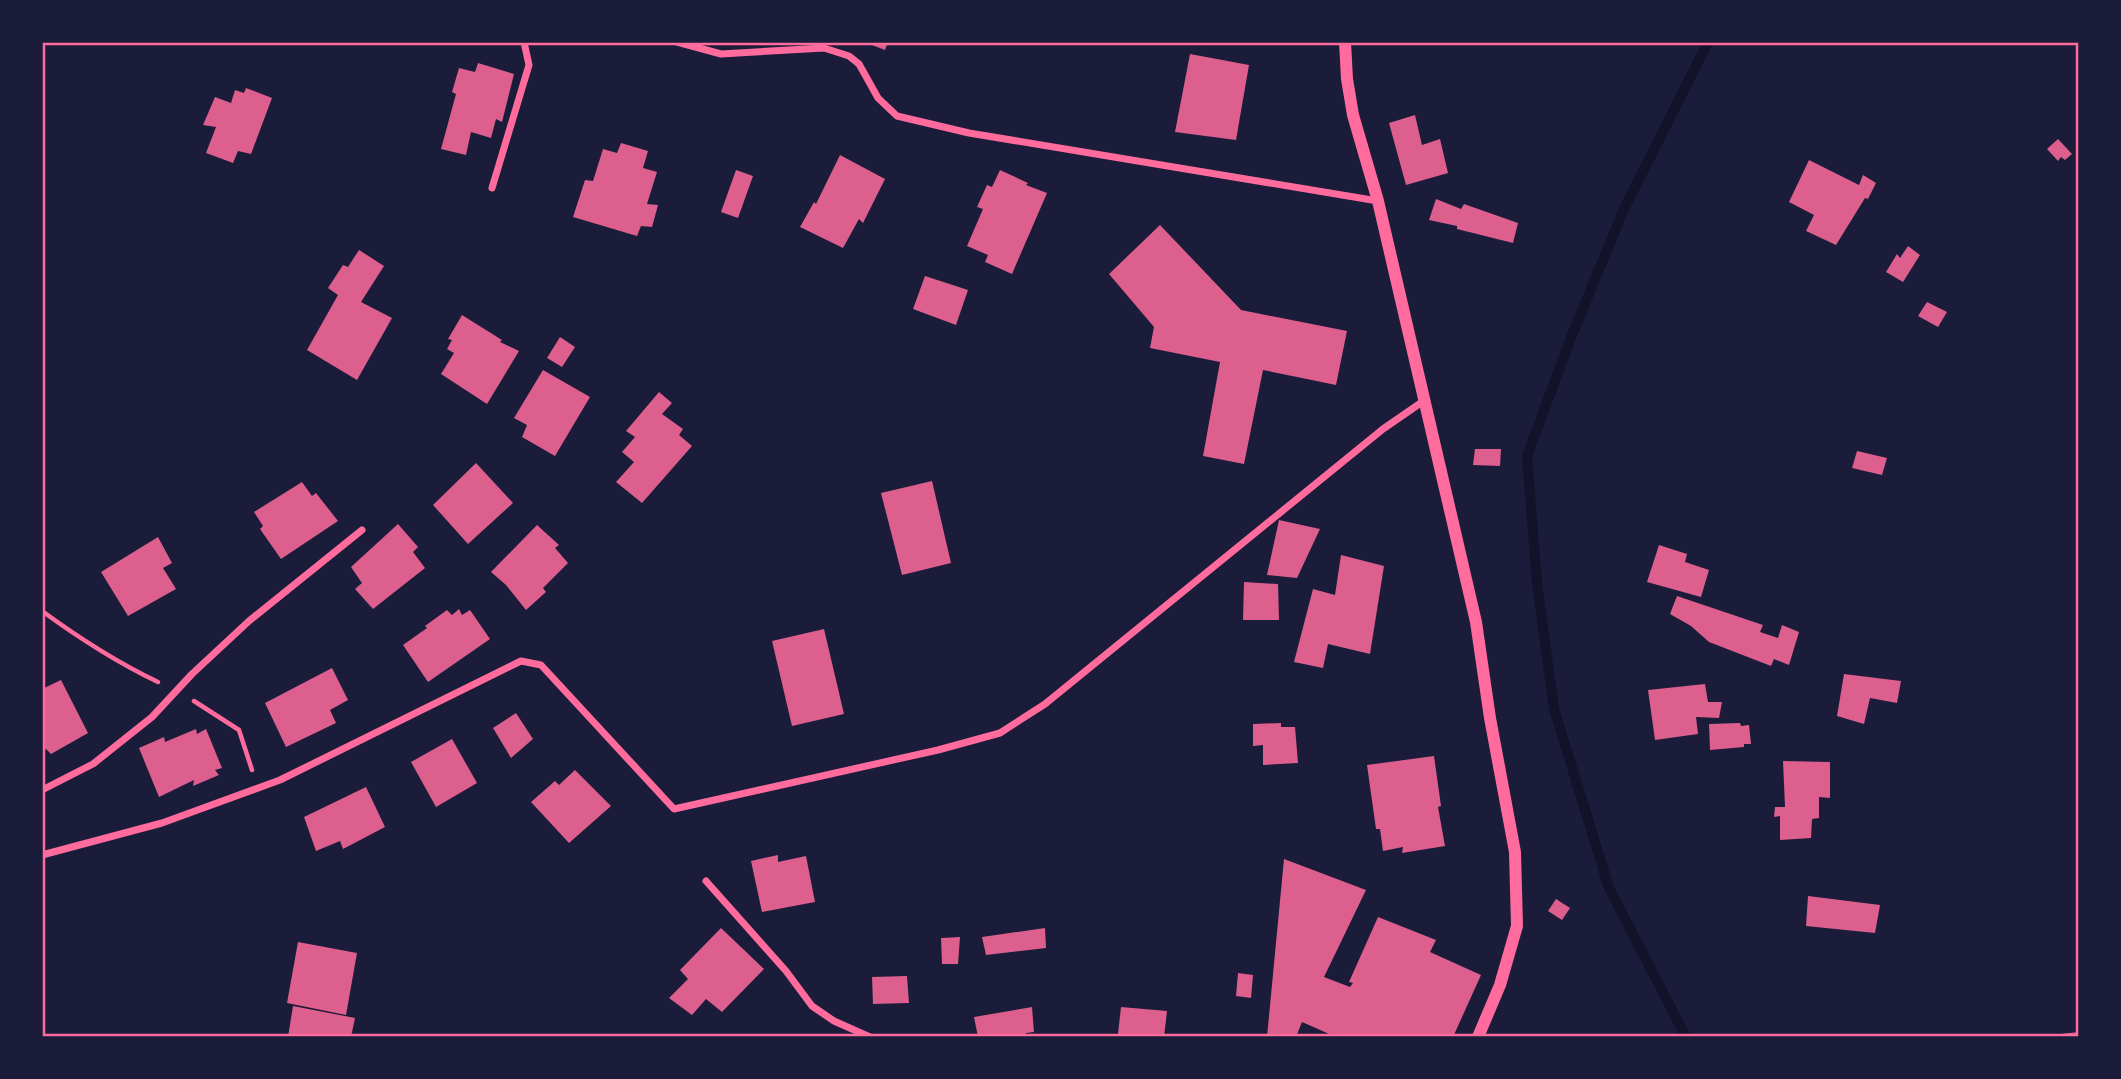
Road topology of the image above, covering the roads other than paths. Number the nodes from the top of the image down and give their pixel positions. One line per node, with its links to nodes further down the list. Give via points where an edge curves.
1 (524, 42): 4 (street, via 529,65)
2 (677, 42): 5 (street, via 721,54 824,48 849,55 859,64 878,98 897,116 969,133)
3 (1345, 42): 5 (street, via 1353,115)
4 (492, 188)
5 (1378, 201): 6 (street)
6 (1425, 399): 9 (street, via 1045,704 1000,733 674,809 541,665 521,661 280,780 162,822); 12 (street, via 1476,622 1515,852 1517,926 1500,985)
7 (362, 530): 8 (street, via 249,621 152,717 93,764)
8 (42, 790)
9 (42, 855)
10 (706, 881): 11 (street, via 812,1006)
11 (870, 1037)
12 (1478, 1037)

